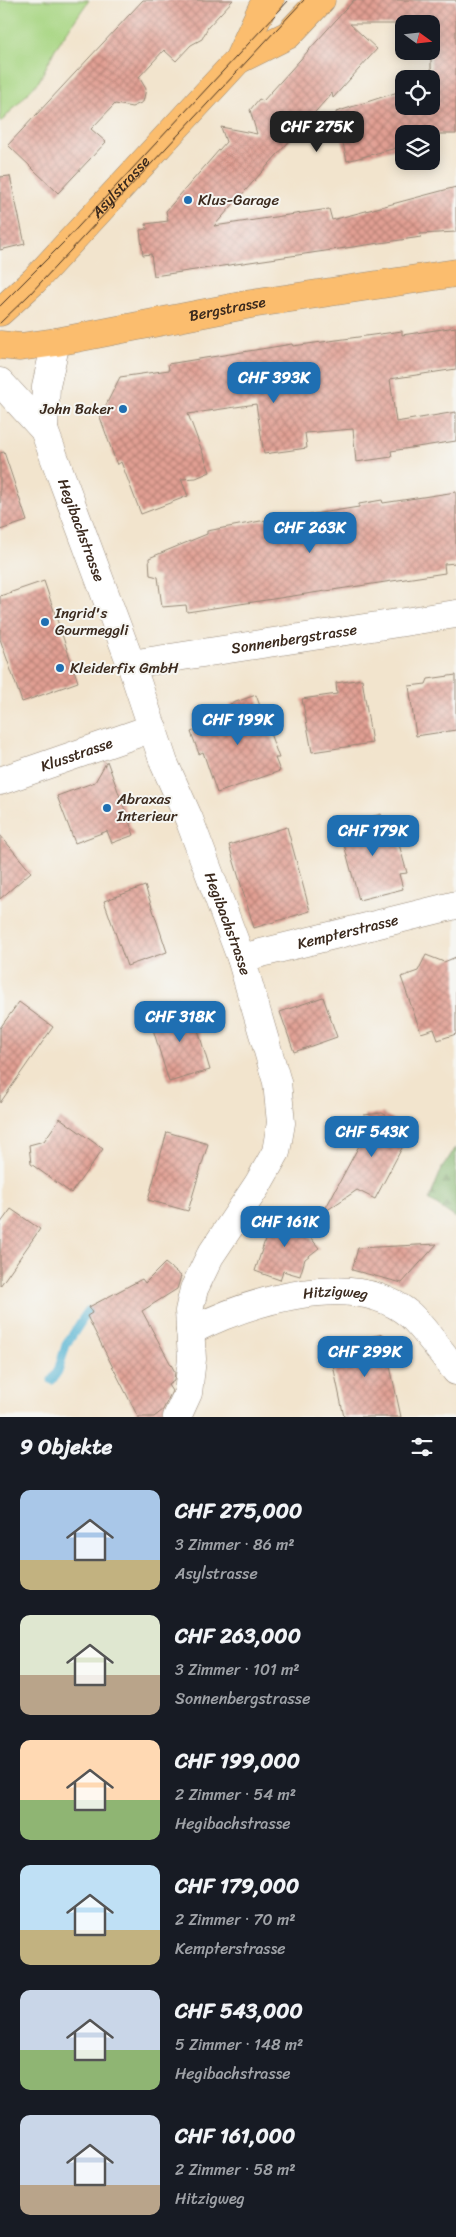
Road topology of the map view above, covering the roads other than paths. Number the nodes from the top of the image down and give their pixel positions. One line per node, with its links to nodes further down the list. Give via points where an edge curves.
1 (270, 0): 3 (main road, Asylstrasse, via 262,8)
2 (321, 0): 3 (main road, Asylstrasse, via 288,35)
3 (238, 60): 5 (main road, Asylstrasse, via 34,281)
4 (456, 273): 6 (main road, Bergstrasse, via 251,304)
5 (0, 312)
6 (56, 342): 7 (main road, Bergstrasse, via 20,347); 9 (street, Hegibachstrasse, via 46,386)
7 (0, 345)
8 (0, 382): 9 (street, Hegibachstrasse)
9 (44, 430): 11 (street, Hegibachstrasse)
10 (456, 614): 11 (street, Sonnenbergstrasse)
11 (131, 664): 12 (street, Hegibachstrasse)
12 (153, 728): 13 (street, Klusstrasse); 15 (street, Hegibachstrasse)
13 (0, 781)
14 (456, 905): 15 (street, Kempterstrasse)
15 (241, 958): 16 (street, Hegibachstrasse, via 277,1082 282,1123 276,1152 210,1256 194,1289 189,1311)
16 (190, 1331): 17 (street, Hitzigweg, via 218,1317 282,1296 362,1293 389,1301 411,1316); 18 (street, Hegibachstrasse, via 192,1359 188,1393)
17 (456, 1371)
18 (177, 1417)

